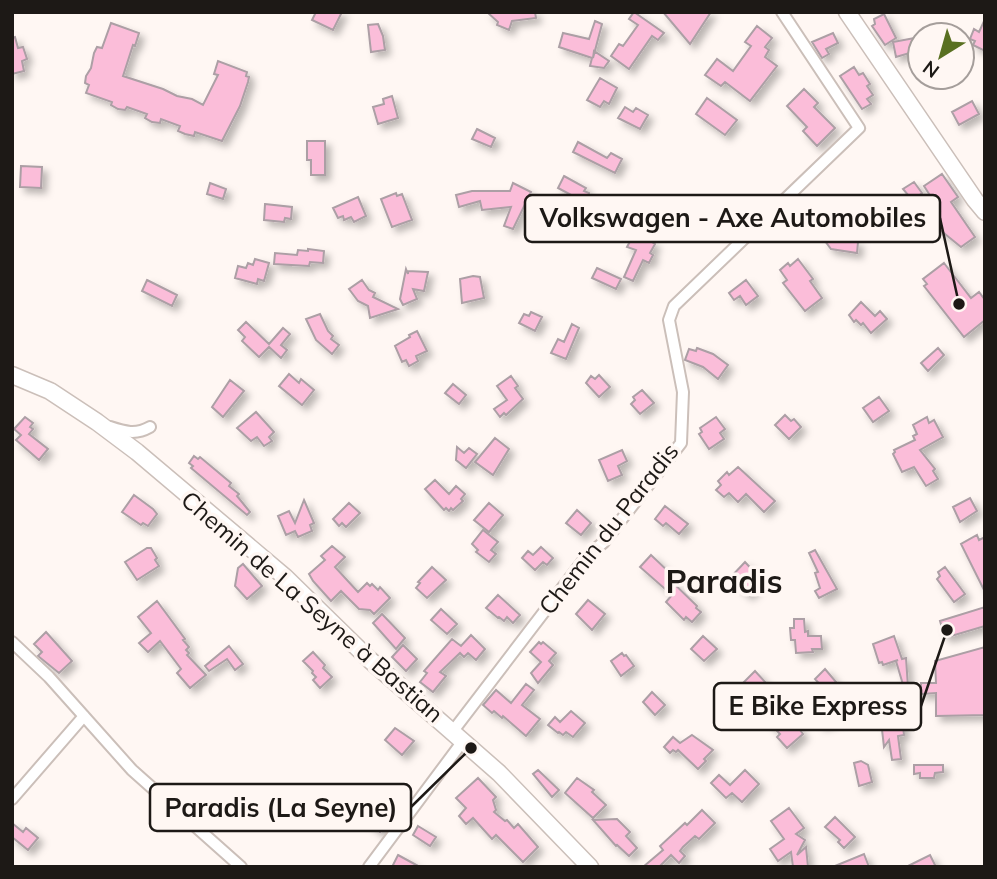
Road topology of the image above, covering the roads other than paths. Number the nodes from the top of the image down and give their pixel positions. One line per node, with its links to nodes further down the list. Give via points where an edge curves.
1 (782, 12): 9 (street, Chemin du Paradis, via 859,128 674,306 669,320 683,392 681,443 604,542 586,557)
2 (847, 12): 3 (street)
3 (985, 212)
4 (12, 375): 5 (street, Chemin de La Seyne à Bastian, via 50,391)
5 (97, 422): 6 (street, Chemin de La Seyne à Bastian); 6 (street, via 124,432 150,427)
6 (136, 452): 9 (street, Chemin de La Seyne à Bastian, via 285,577 370,660)
7 (12, 642): 8 (street)
8 (83, 716): 10 (street); 11 (street, via 132,771)
9 (458, 736): 12 (street, Chemin du Paradis); 13 (street, Chemin de La Seyne à Bastian)
10 (12, 799)
11 (241, 867)
12 (369, 867)
13 (590, 867)

